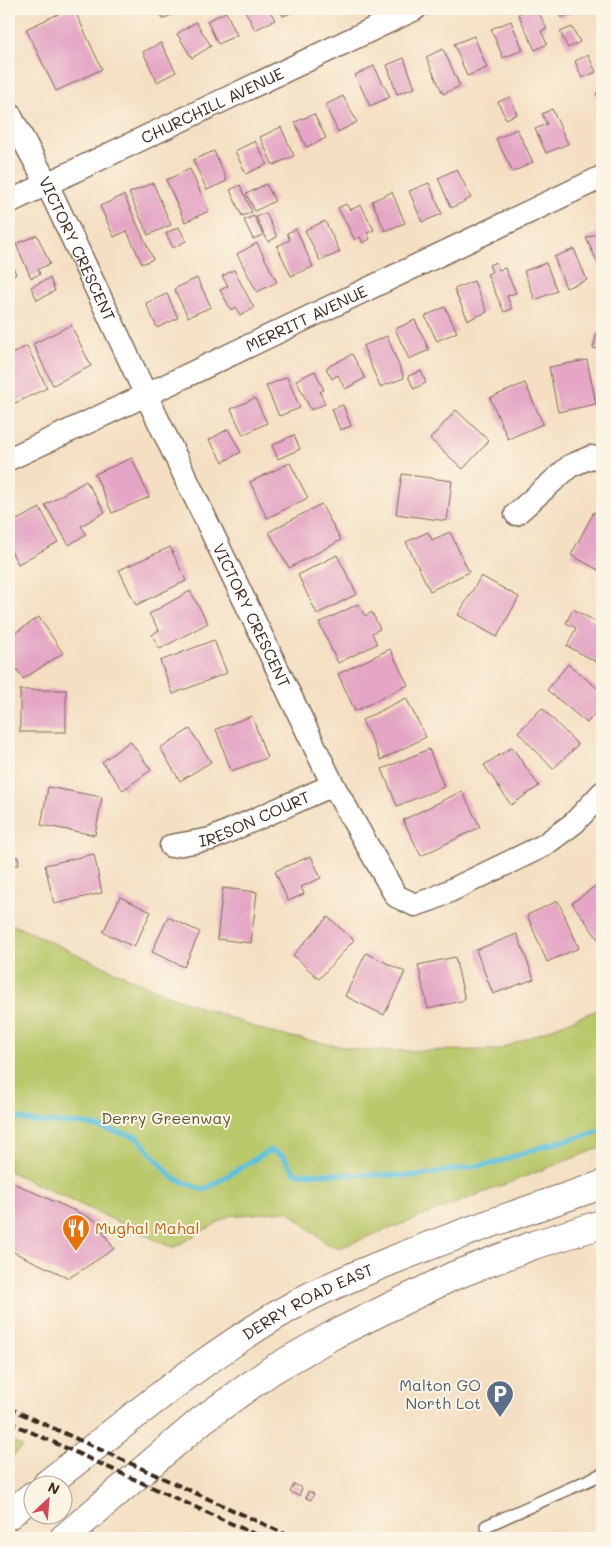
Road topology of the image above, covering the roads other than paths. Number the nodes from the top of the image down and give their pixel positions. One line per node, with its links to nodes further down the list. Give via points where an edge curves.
1 (414, 9): 4 (street, CHURCHILL AVENUE)
2 (9, 113): 4 (street, VICTORY CRESCENT)
3 (602, 177): 6 (street, MERRITT AVENUE)
4 (47, 184): 5 (street, CHURCHILL AVENUE); 6 (street, VICTORY CRESCENT)
5 (9, 202)
6 (146, 395): 7 (street, MERRITT AVENUE); 10 (street, VICTORY CRESCENT)
7 (9, 459)
8 (602, 459): 9 (street, via 591,457 570,466)
9 (516, 514)
10 (333, 785): 11 (street, VICTORY CRESCENT, via 396,896 415,904 435,898 543,846 574,823); 12 (street, IRESON COURT, via 211,840)
11 (602, 793)
12 (171, 846)
13 (602, 1185): 15 (main road, DERRY ROAD EAST, via 434,1243 305,1299 237,1341)
14 (602, 1224): 20 (main road, via 534,1245 453,1276 333,1335 272,1370 202,1420)
15 (61, 1474)
16 (602, 1474): 19 (lane)
17 (22, 1504): 18 (main road)
18 (9, 1515)
19 (486, 1526)
20 (64, 1538)

